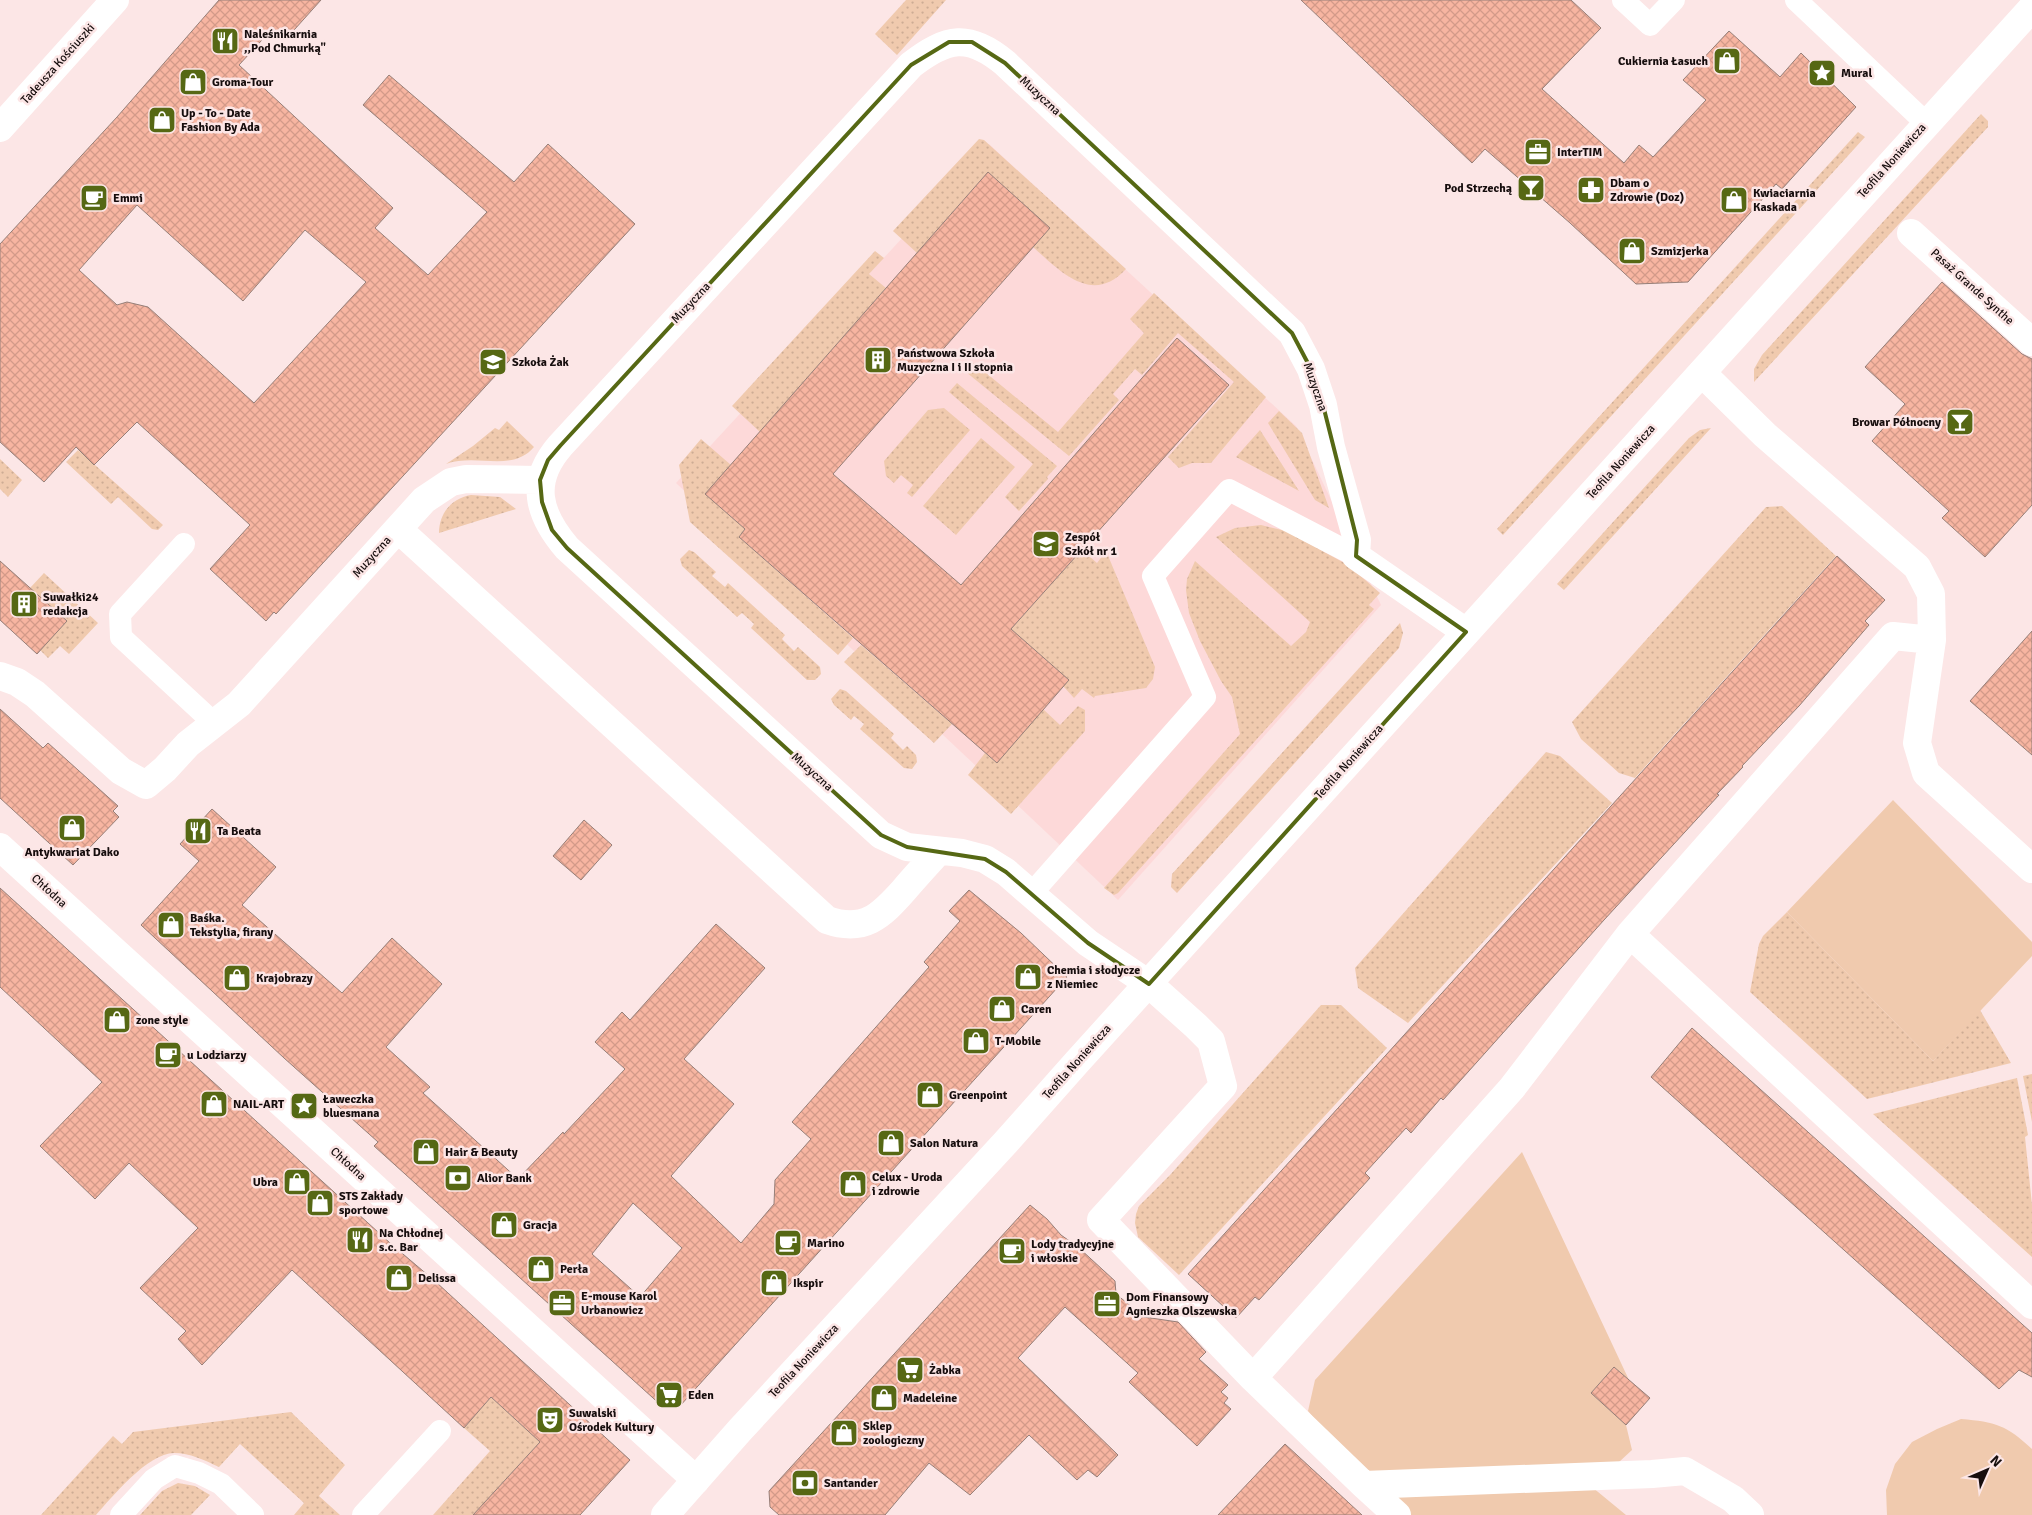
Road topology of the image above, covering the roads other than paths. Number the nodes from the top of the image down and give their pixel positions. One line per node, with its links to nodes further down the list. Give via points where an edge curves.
1 (115, 0): 7 (street, Tadeusza Kościuszki)
2 (1623, 0): 3 (lane, via 1650,25)
3 (1674, 0)
4 (1796, 0): 6 (lane)
5 (2032, 8): 6 (street, Teofila Noniewicza)
6 (1926, 123): 10 (street, Teofila Noniewicza)
7 (0, 128)
8 (1911, 233): 9 (street, Pasaż Grande Synthe)
9 (2032, 342)
10 (1702, 373): 15 (street, Teofila Noniewicza); 16 (street, via 1765,435 1917,568 1931,594)
11 (540, 480): 12 (street, Muzyczna, via 466,479 451,482 424,500); 14 (street, Muzyczna, via 548,460 564,440 911,65 949,42 972,42 994,53 1292,333 1311,369 1323,405 1331,447 1358,540); 20 (street, Muzyczna, via 546,517 567,548 881,836 907,847)
12 (398, 529): 18 (street, Muzyczna, via 239,704); 20 (street, via 827,920 841,925 857,925 872,920 886,911)
13 (184, 544): 18 (lane, via 120,614 121,637)
14 (1356, 556): 15 (street); 22 (lane, via 1229,490 1153,576 1205,697)
15 (1466, 632): 24 (street, Teofila Noniewicza)
16 (1932, 640): 21 (street, via 1918,743 1926,773); 23 (street, via 1893,636)
17 (0, 676): 18 (street, Muzyczna, via 35,694 121,771 146,786 188,744)
18 (215, 724)
19 (0, 847): 28 (street, Chłodna)
20 (938, 852): 22 (street, Muzyczna, via 962,853 985,859)
21 (2032, 869)
22 (1032, 893): 24 (street, Muzyczna, via 1088,943)
23 (1630, 934): 25 (street); 26 (street, via 1512,1088)
24 (1149, 984): 26 (street, Muzyczna, via 1211,1041 1223,1086 1100,1220); 28 (street, Teofila Noniewicza)
25 (2032, 1305)
26 (1253, 1378): 29 (street)
27 (440, 1431): 33 (lane)
28 (696, 1480): 30 (street, Teofila Noniewicza)
29 (1364, 1485): 34 (street); 35 (street, via 1685,1471 1733,1499)
30 (670, 1513)
31 (121, 1515): 32 (lane, via 154,1479 175,1466 221,1484)
32 (253, 1515)
33 (363, 1515)
34 (1397, 1515)
35 (1750, 1515)

